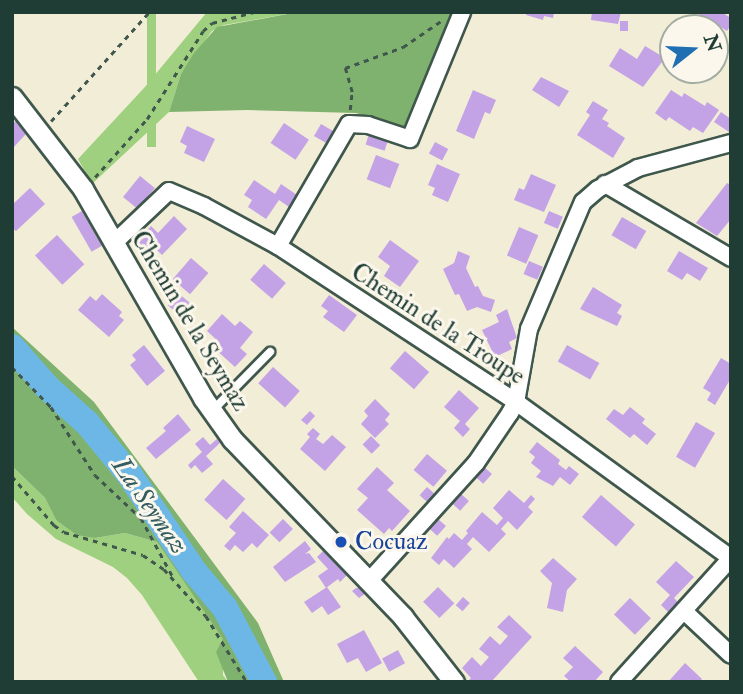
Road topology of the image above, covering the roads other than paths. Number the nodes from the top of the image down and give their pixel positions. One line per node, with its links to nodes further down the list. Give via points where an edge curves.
1 (462, 12): 6 (street, via 410,139 368,125 349,124)
2 (12, 97): 5 (street, Chemin de la Seymaz, via 83,190)
3 (731, 143): 4 (street, via 659,161)
4 (605, 184): 7 (street); 9 (street, via 583,202 562,247 529,329)
5 (115, 242): 6 (street, Chemin de la Troupe, via 169,191); 10 (street, Chemin de la Seymaz)
6 (278, 246): 9 (street, Chemin de la Troupe)
7 (731, 258)
8 (270, 352): 10 (lane)
9 (516, 402): 11 (street, Chemin de la Troupe); 12 (street, via 476,463)
10 (212, 411): 12 (street, Chemin de la Seymaz, via 257,468)
11 (731, 558): 13 (street)
12 (369, 581): 15 (street, Chemin de la Seymaz)
13 (684, 611): 14 (street); 16 (street)
14 (731, 655)
15 (454, 682)
16 (619, 682)

